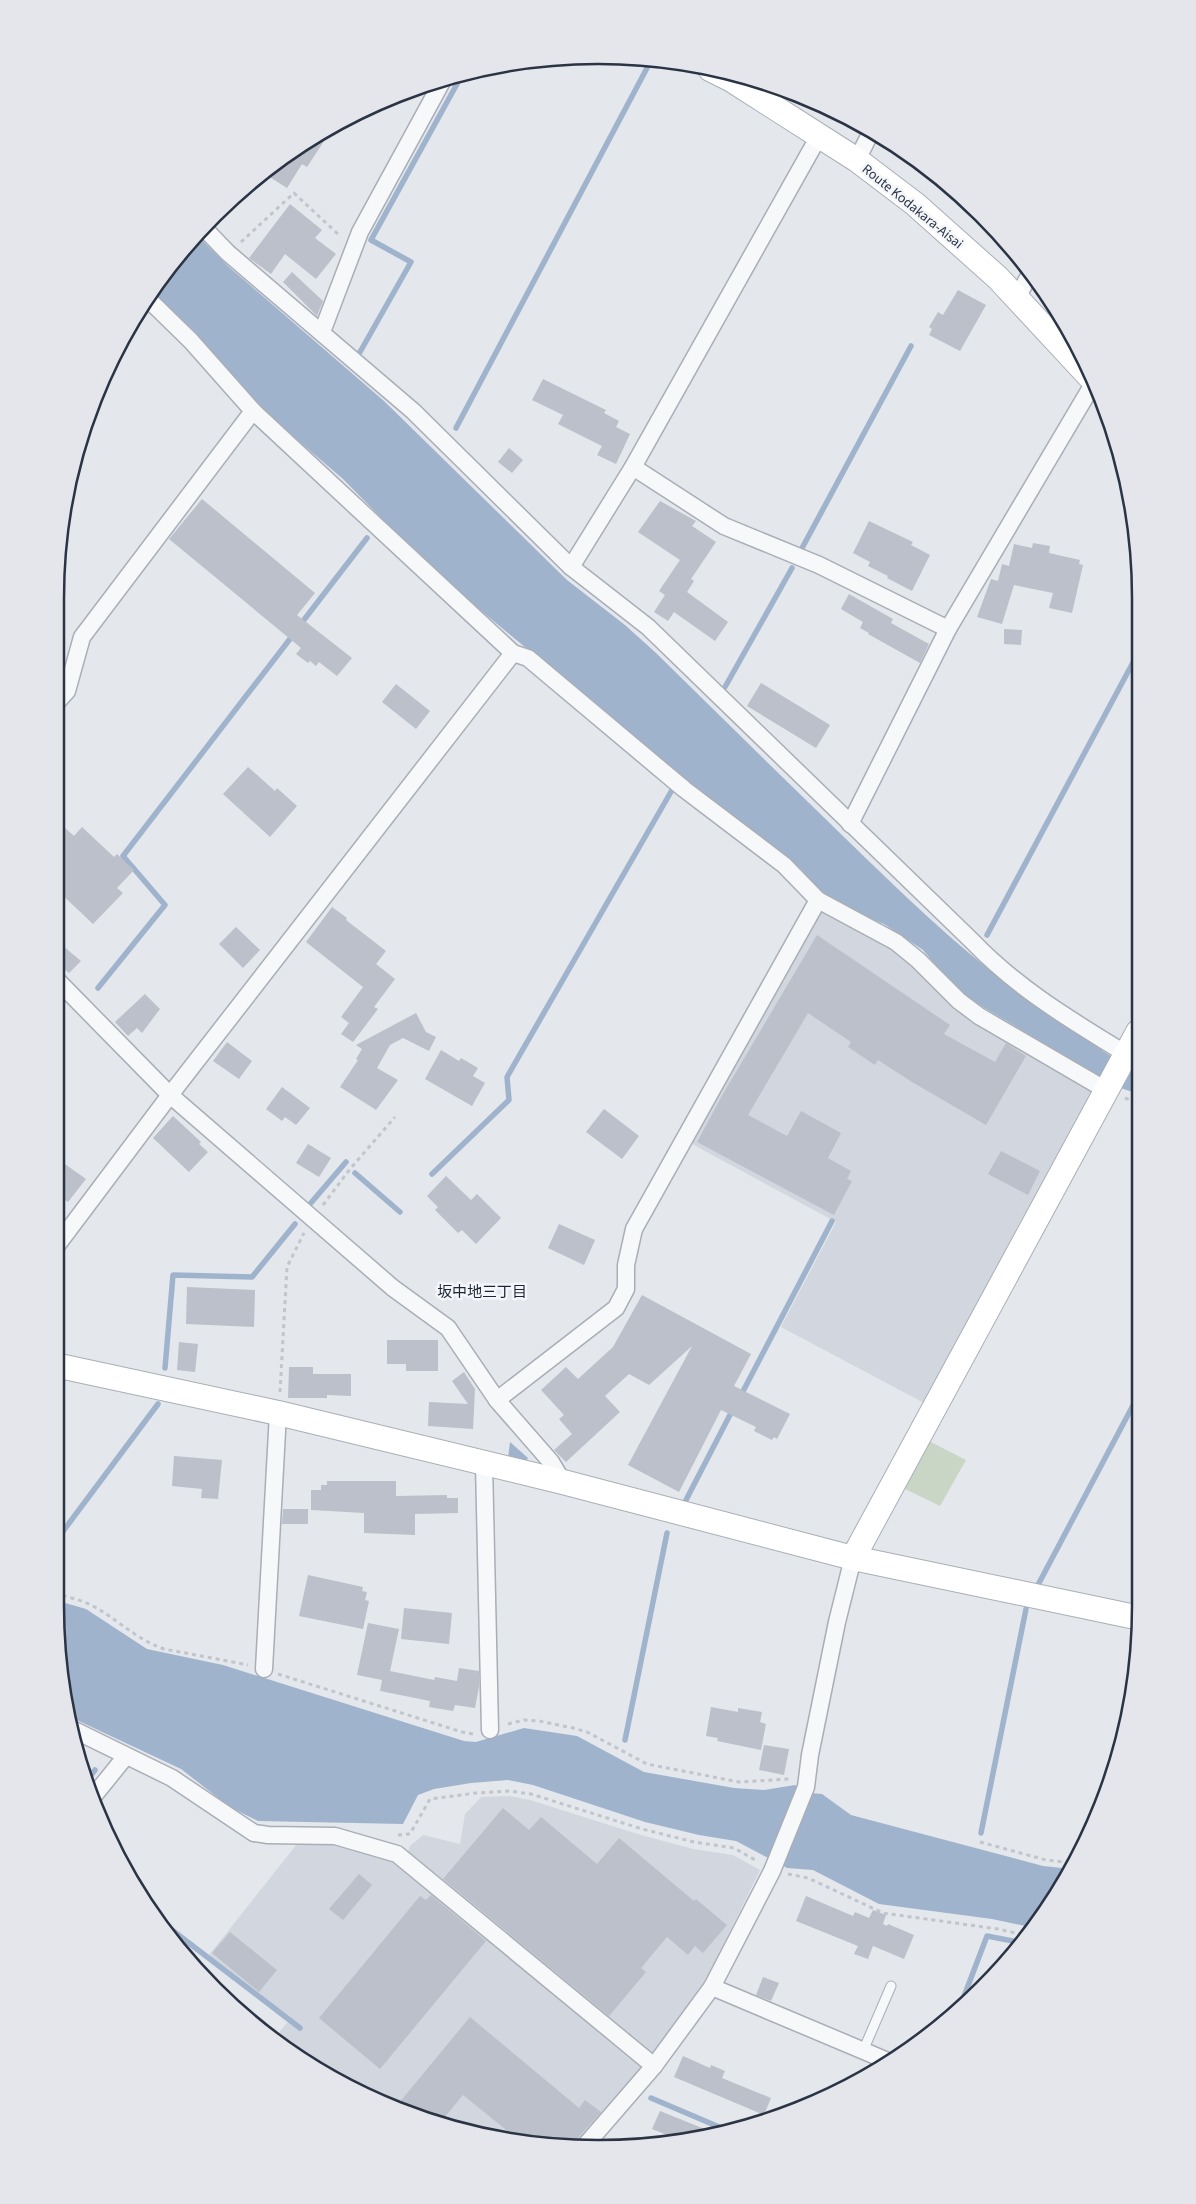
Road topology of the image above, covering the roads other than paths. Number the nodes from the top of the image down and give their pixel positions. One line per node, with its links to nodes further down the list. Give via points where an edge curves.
1 (734, 82): 3 (street, Route Kodakara-Aisai)
2 (438, 88): 10 (street, via 360,232)
3 (819, 136): 5 (street, Route Kodakara-Aisai); 14 (street)
4 (868, 137): 5 (street)
5 (857, 160): 8 (street, Route Kodakara-Aisai, via 915,204)
6 (208, 233): 10 (street)
7 (1027, 280): 8 (street)
8 (1017, 298): 11 (street, Route Kodakara-Aisai)
9 (152, 303): 13 (street)
10 (322, 332): 15 (street, via 413,411)
11 (1078, 364)
12 (1089, 388): 16 (street)
13 (253, 411): 17 (street); 18 (street, via 82,637)
14 (633, 467): 15 (street); 16 (street, via 724,526 819,565)
15 (571, 567): 19 (street, via 648,627)
16 (948, 628): 19 (street)
17 (513, 653): 20 (street, via 528,658 684,789 784,865); 24 (street)
18 (64, 694)
19 (850, 824): 22 (street, via 996,967 1051,1008)
20 (818, 900): 23 (street, via 896,942 958,1001 979,1016); 27 (street, via 634,1229 626,1266 626,1289 616,1308)
21 (64, 987): 24 (street)
22 (1129, 1057): 23 (street)
23 (1106, 1090): 31 (street)
24 (170, 1094): 25 (street); 27 (street, via 393,1288 448,1328)
25 (64, 1236)
26 (64, 1367): 28 (street)
27 (497, 1400): 30 (street, via 551,1462)
28 (278, 1413): 29 (street); 33 (street)
29 (484, 1464): 30 (street); 34 (street)
30 (564, 1482): 31 (street)
31 (853, 1558): 32 (street); 39 (street, via 837,1622 806,1783 772,1870)
32 (1132, 1616)
33 (264, 1669)
34 (490, 1730)
35 (79, 1733): 36 (street)
36 (126, 1756): 37 (street); 42 (street, via 172,1778 254,1832 335,1836 397,1854)
37 (97, 1792)
38 (891, 1986): 40 (lane)
39 (712, 1987): 40 (street); 42 (street)
40 (863, 2051): 41 (street)
41 (882, 2059)
42 (654, 2066): 43 (street)
43 (590, 2140)

